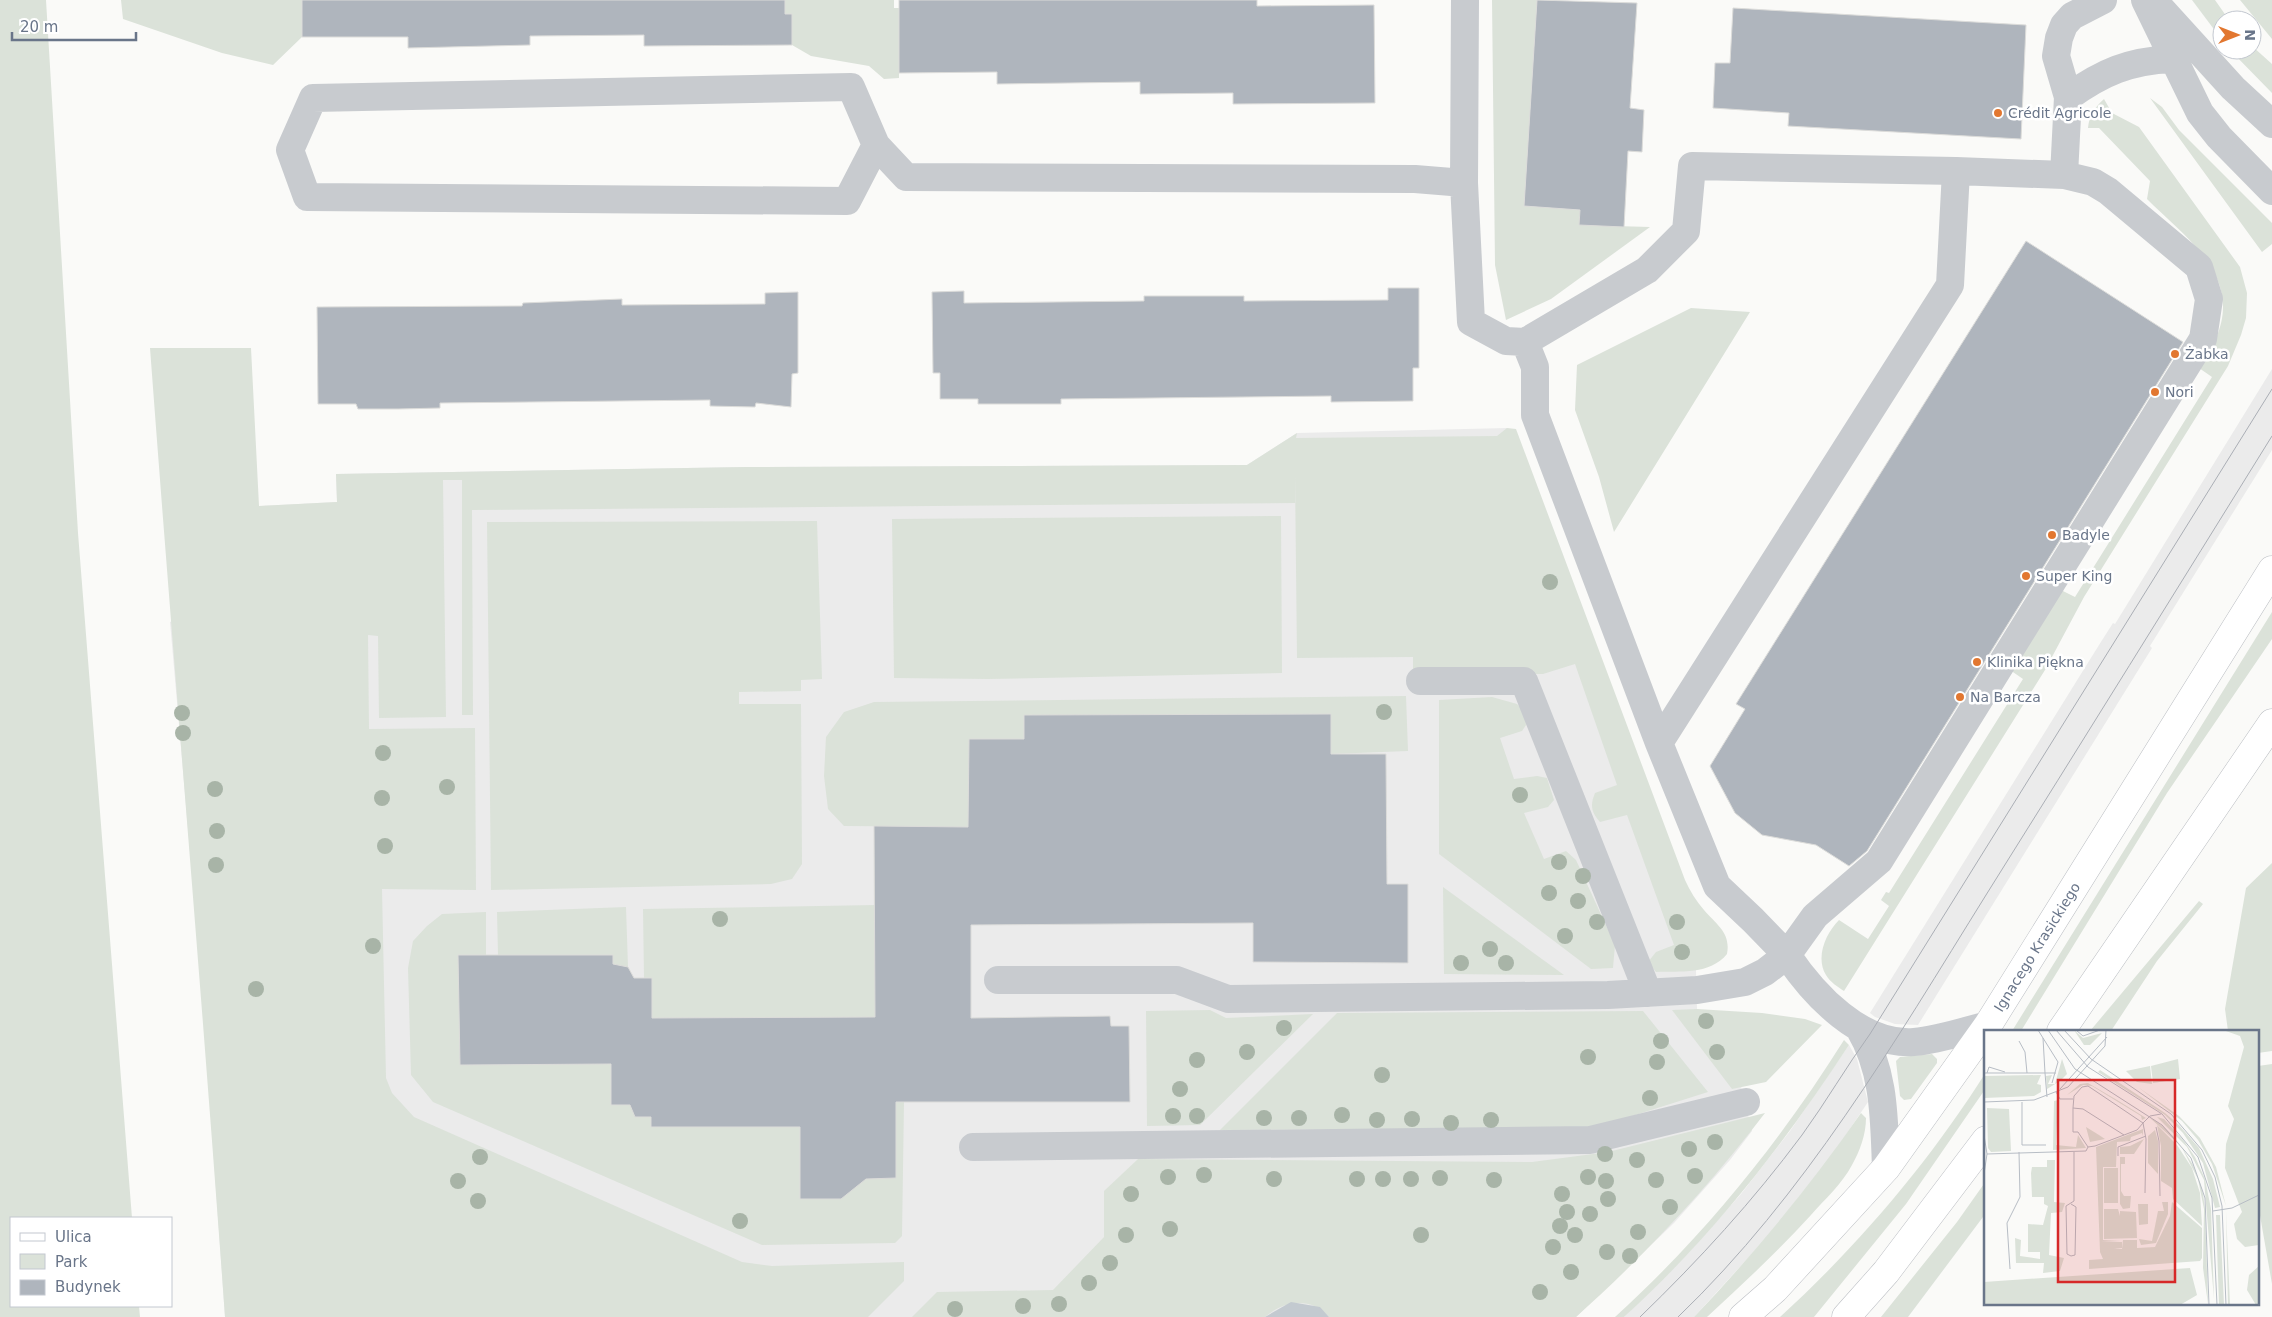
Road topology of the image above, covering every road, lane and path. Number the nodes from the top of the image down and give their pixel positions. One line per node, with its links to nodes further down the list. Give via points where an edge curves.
1 (1465, 0): 11 (street)
2 (2103, 0): 6 (street, via 2072,16 2059,38 2056,56)
3 (2145, 0): 5 (street)
4 (2153, 0): 7 (street, via 2233,88)
5 (2172, 59): 6 (street, via 2117,68); 12 (street, via 2200,113)
6 (2068, 97): 10 (street)
7 (2272, 124)
8 (876, 145): 8 (street, via 847,201 307,197 290,150 313,98 851,87); 11 (street, via 906,177 1415,179)
9 (1956, 171): 10 (street); 13 (street, via 1692,166 1686,232 1647,270); 17 (street, via 1950,285)
10 (2064, 176): 18 (street, via 2093,182 2108,191 2199,267 2209,299 2203,339 1879,861 1815,916)
11 (1464, 183): 13 (street, via 1471,322 1506,341)
12 (2272, 191)
13 (1525, 342): 17 (street, via 1535,367 1535,415)
14 (2272, 570): 21 (main road, Ignacego Krasickiego)
15 (1420, 682): 20 (street, via 1524,682)
16 (2272, 723): 24 (main road)
17 (1660, 743): 18 (street, via 1717,886)
18 (1787, 955): 20 (street, via 1745,982 1697,990); 22 (street, via 1820,997)
19 (998, 980): 20 (street, via 1177,980 1228,999)
20 (1648, 993)
21 (1988, 1025): 22 (street, via 1913,1042 1882,1038); 23 (main road, Ignacego Krasickiego)
22 (1859, 1028): 29 (street, via 1872,1053 1882,1089)
23 (1984, 1030)
24 (2062, 1030)
25 (1984, 1031): 29 (main road, Ignacego Krasickiego)
26 (1746, 1102): 28 (street, via 1590,1140)
27 (1984, 1143): 31 (main road, via 1886,1272)
28 (973, 1147)
29 (1886, 1168): 30 (main road, Ignacego Krasickiego, via 1775,1289)
30 (1743, 1317)
31 (1846, 1317)

